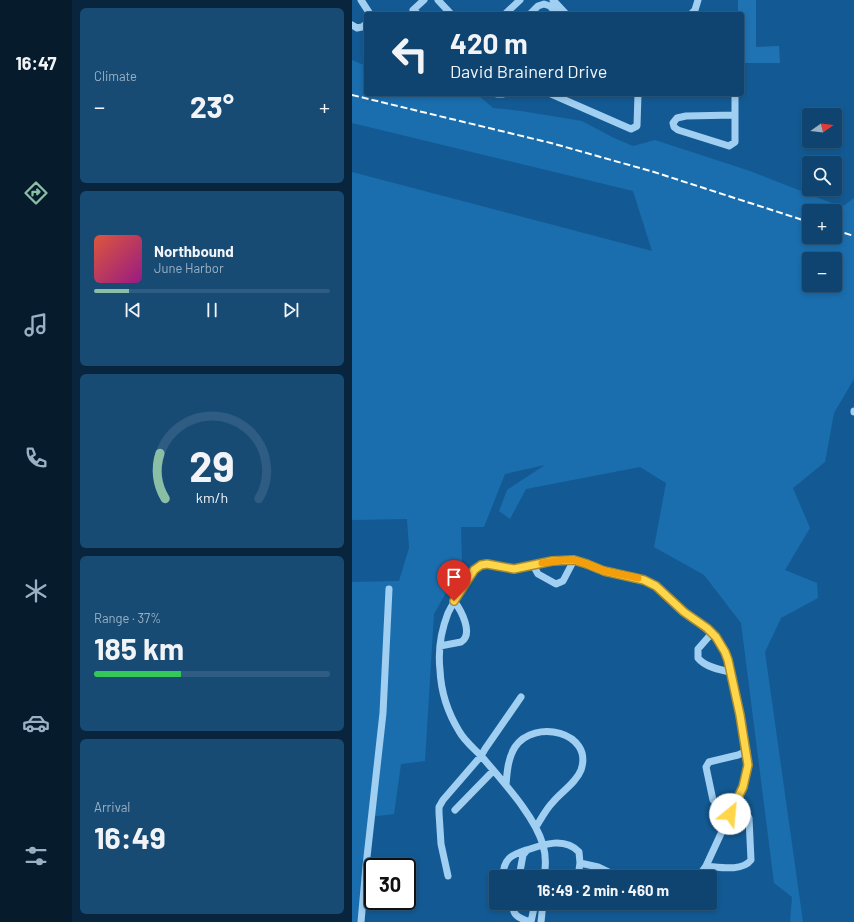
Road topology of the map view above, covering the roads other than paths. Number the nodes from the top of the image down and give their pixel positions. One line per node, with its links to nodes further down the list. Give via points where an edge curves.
1 (361, 0): 7 (street)
2 (424, 0): 8 (street, via 413,10)
3 (438, 0): 9 (street)
4 (520, 0): 10 (street)
5 (553, 0): 13 (street)
6 (698, 0): 14 (street)
7 (369, 12)
8 (416, 12)
9 (448, 12)
10 (507, 12)
11 (532, 12): 12 (street, via 544,4)
12 (559, 12)
13 (561, 12)
14 (692, 12)
15 (352, 26): 16 (street, via 357,28)
16 (364, 26)
17 (556, 96): 18 (street, via 631,129 637,126)
18 (638, 96)
19 (735, 96): 20 (street)
20 (735, 115): 20 (street, via 735,142 730,146 678,130 673,123 677,118 686,116)
21 (574, 560): 22 (street); 22 (street, via 563,581 556,584 538,574); 25 (street, via 604,571 650,582)
22 (533, 565): 24 (street, via 514,569 481,565 474,570)
23 (389, 589): 51 (street, via 383,713)
24 (454, 601): 26 (street); 26 (street, via 462,613 467,630 466,638 461,642)
25 (712, 633): 27 (street, via 725,652); 27 (street, via 698,650 698,658 718,670)
26 (440, 646): 30 (street, via 440,675 447,706 460,732)
27 (731, 672): 29 (street)
28 (521, 697): 30 (street)
29 (747, 751): 33 (street, via 746,775); 35 (street, via 710,762 706,767 713,800)
30 (481, 756): 31 (street); 47 (street, via 439,807 441,844)
31 (493, 771): 32 (street); 34 (street)
32 (506, 785): 36 (street); 36 (street, via 511,757 524,737 536,732 558,732 578,746 582,758 580,773 552,802)
33 (736, 803): 35 (street); 40 (street, via 749,818 751,860 741,867)
34 (455, 810)
35 (730, 814): 40 (street)
36 (536, 827): 37 (street)
37 (544, 845): 38 (street); 39 (street, via 560,842 569,845 579,852); 43 (street)
38 (527, 850): 41 (street, via 509,858); 42 (street)
39 (580, 863): 44 (street); 45 (street)
40 (706, 866): 46 (street)
41 (503, 870)
42 (520, 870)
43 (545, 870)
44 (579, 870)
45 (606, 870)
46 (703, 870)
47 (448, 876)
48 (534, 910): 52 (street)
49 (543, 910): 53 (street)
50 (514, 912): 52 (street, via 518,918)
51 (361, 922)
52 (531, 922)
53 (541, 922)

